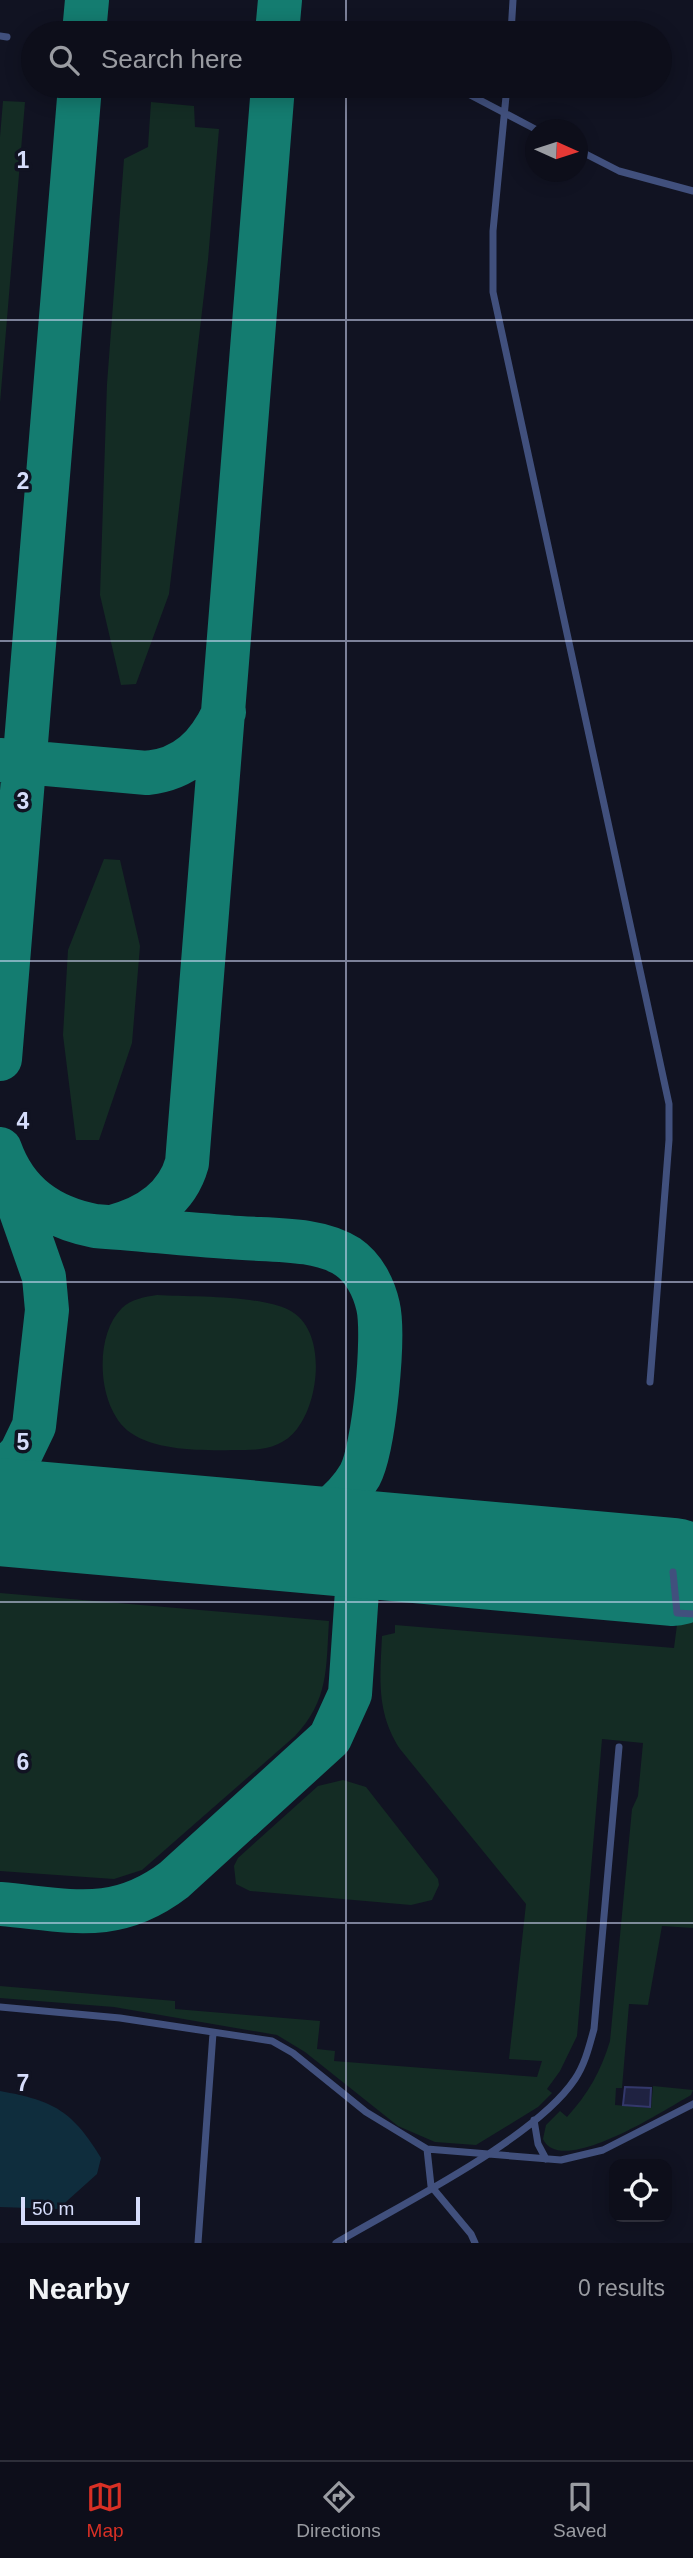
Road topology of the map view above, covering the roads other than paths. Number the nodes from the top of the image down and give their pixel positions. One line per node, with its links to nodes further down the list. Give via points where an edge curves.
1 (513, 0): 2 (lane)
2 (512, 21)
3 (477, 98): 5 (lane)
4 (506, 98): 5 (lane)
5 (505, 112): 6 (lane); 9 (lane, via 493,231 493,292 669,1104)
6 (525, 123)
7 (588, 155): 8 (lane, via 619,171)
8 (693, 191)
9 (650, 1382)
10 (673, 1572): 11 (lane, via 677,1613)
11 (693, 1614)
12 (619, 1747): 16 (lane, via 594,2029 575,2080)
13 (0, 2007): 14 (lane, via 120,2018)
14 (214, 2033): 17 (lane, via 272,2041 366,2112); 21 (lane)
15 (693, 2104): 19 (lane, via 603,2150)
16 (534, 2120): 18 (lane); 19 (lane)
17 (427, 2148): 18 (lane); 20 (lane)
18 (487, 2153): 19 (lane); 20 (lane)
19 (546, 2159)
20 (431, 2186): 22 (lane); 23 (lane)
21 (198, 2243)
22 (336, 2243)
23 (475, 2243)

